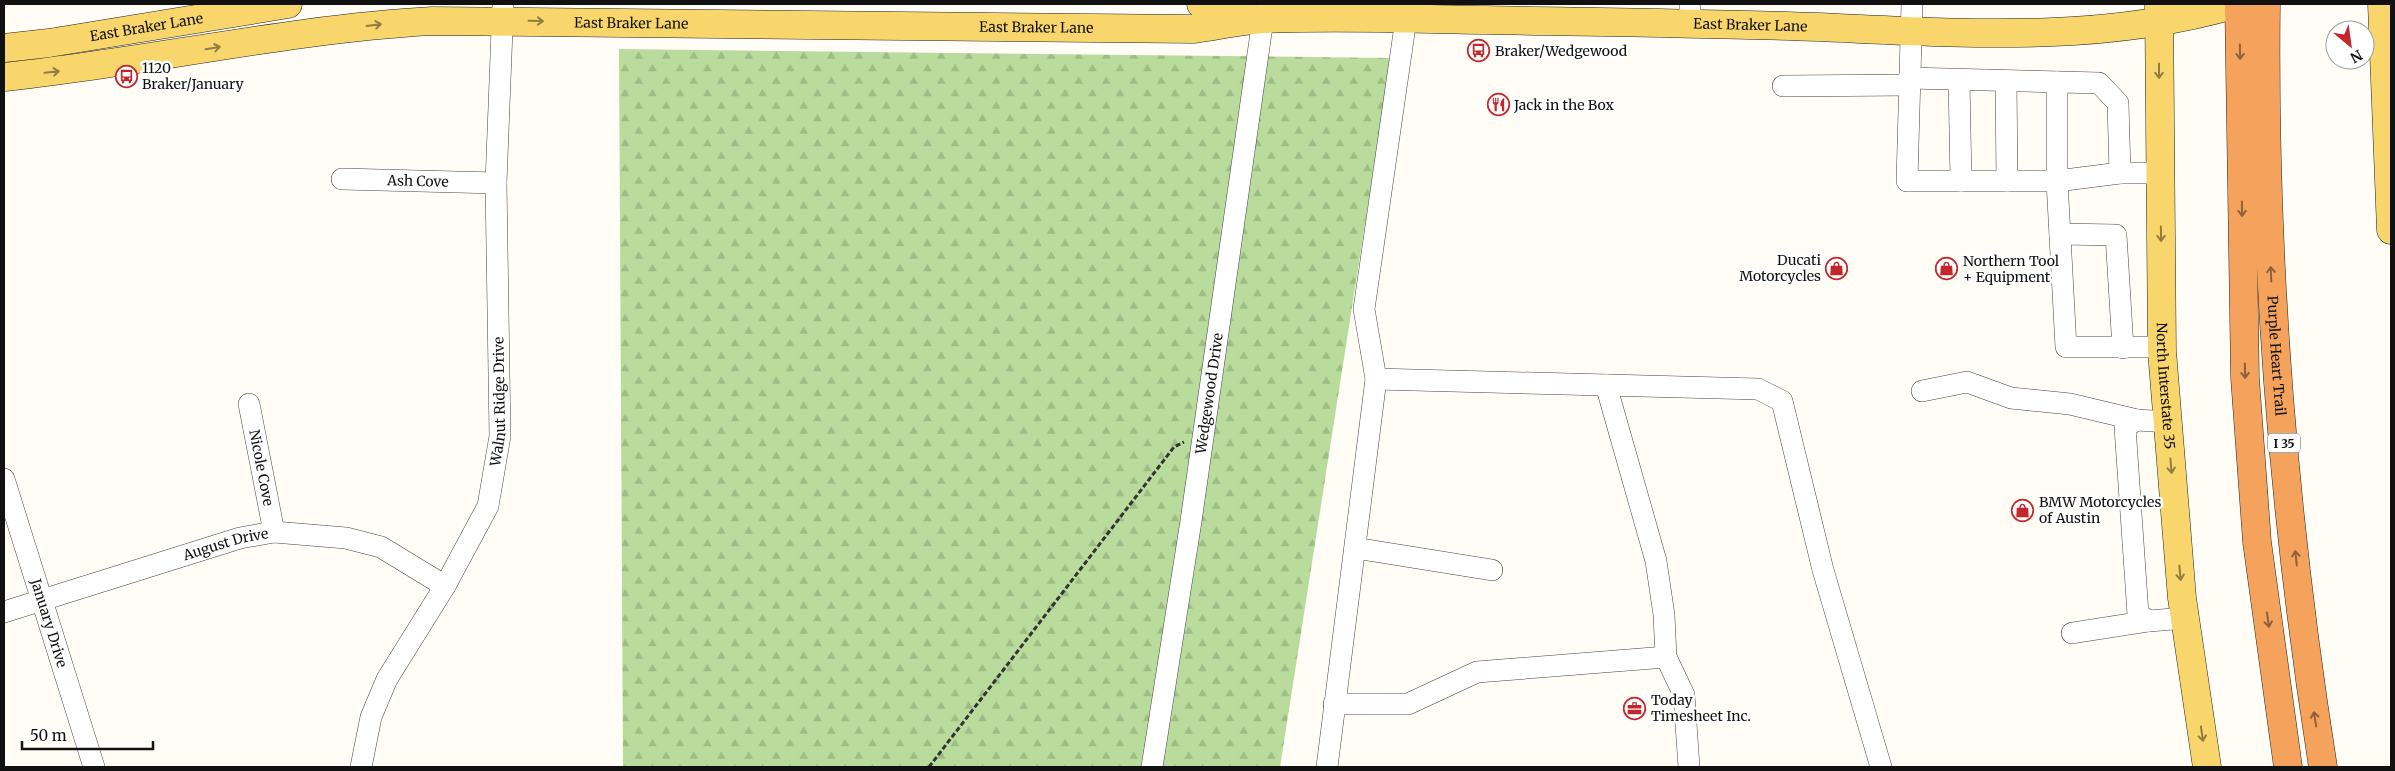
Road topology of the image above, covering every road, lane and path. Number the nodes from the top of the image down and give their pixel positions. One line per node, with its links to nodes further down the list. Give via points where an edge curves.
1 (288, 4): 7 (main road, East Braker Lane)
2 (1201, 4): 9 (main road, East Braker Lane)
3 (1912, 4): 14 (street)
4 (2237, 4): 11 (main road, East Braker Lane, via 2201,14); 62 (highway, I 35, one-way to 62, via 2245,378 2256,542)
5 (2266, 4): 63 (highway, Purple Heart Trail / I 35, one-way to 5, via 2302,610 2275,356 2264,116)
6 (2382, 4): 23 (main road)
7 (257, 6): 15 (street); 16 (main road, East Braker Lane, via 57,42)
8 (502, 12): 9 (main road, East Braker Lane, one-way to 9, via 1193,29); 15 (main road, East Braker Lane, one-way to 8); 30 (street, Walnut Ridge Drive)
9 (1263, 12): 13 (main road, East Braker Lane); 41 (street, Wedgewood Drive)
10 (1568, 12): 12 (main road, East Braker Lane); 13 (main road, East Braker Lane)
11 (2159, 13): 14 (main road, East Braker Lane, via 2076,33); 25 (main road, North Interstate 35, one-way to 25)
12 (1690, 14): 14 (main road, East Braker Lane)
13 (1406, 19): 35 (street, via 1364,309)
14 (1910, 31): 20 (street)
15 (259, 41): 17 (main road, East Braker Lane, one-way to 15)
16 (4, 48)
17 (4, 77)
18 (1959, 80): 19 (street); 20 (street); 28 (street)
19 (2006, 81): 21 (street); 29 (street)
20 (1909, 82): 22 (street); 28 (street, via 1907,181)
21 (2057, 82): 24 (street, via 2099,83 2118,103); 27 (street)
22 (1783, 86)
23 (2390, 148): 31 (main road)
24 (2120, 172): 25 (street); 27 (street)
25 (2160, 173): 33 (main road, North Interstate 35, one-way to 33)
26 (342, 179): 30 (street, Ash Cove)
27 (2057, 180): 29 (street); 32 (street)
28 (1961, 181): 29 (street)
29 (2008, 181)
30 (496, 184): 46 (street, Walnut Ridge Drive, via 500,436 488,506)
31 (2391, 230)
32 (2060, 234): 34 (street, via 2116,235); 34 (street, via 2066,347)
33 (2162, 347): 34 (street); 40 (main road, North Interstate 35)
34 (2123, 348)
35 (1376, 379): 36 (street); 44 (street)
36 (1606, 385): 52 (street, via 1656,561); 60 (street, via 1758,389 1782,401 1824,570)
37 (1922, 391): 39 (street, via 1967,382 2011,398 2070,404)
38 (249, 404): 43 (street, Nicole Cove)
39 (2136, 420): 40 (street); 50 (street, via 2125,427 2138,614)
40 (2168, 422): 49 (main road, North Interstate 35, one-way to 49)
41 (1203, 433): 56 (path, via 1174,447); 57 (street, Wedgewood Drive)
42 (4, 479): 47 (street, January Drive)
43 (274, 532): 46 (street, August Drive, via 346,538 382,547); 47 (street, August Drive, via 240,538)
44 (1355, 548): 45 (street); 53 (street)
45 (1492, 570)
46 (445, 586): 55 (street, Walnut Ridge Drive, via 387,679 371,717)
47 (41, 599): 48 (street, August Drive); 54 (street, January Drive)
48 (4, 612)
49 (2185, 618): 50 (street); 61 (main road, North Interstate 35, one-way to 61)
50 (2149, 621): 51 (street)
51 (2072, 633)
52 (1666, 657): 53 (street, via 1477,672 1408,704); 59 (street, via 1684,695)
53 (1334, 704): 58 (street)
54 (94, 767)
55 (361, 767)
56 (929, 767)
57 (1152, 767)
58 (1327, 767)
59 (1689, 767)
60 (1881, 767)
61 (2207, 767)
62 (2288, 767)
63 (2323, 767)

